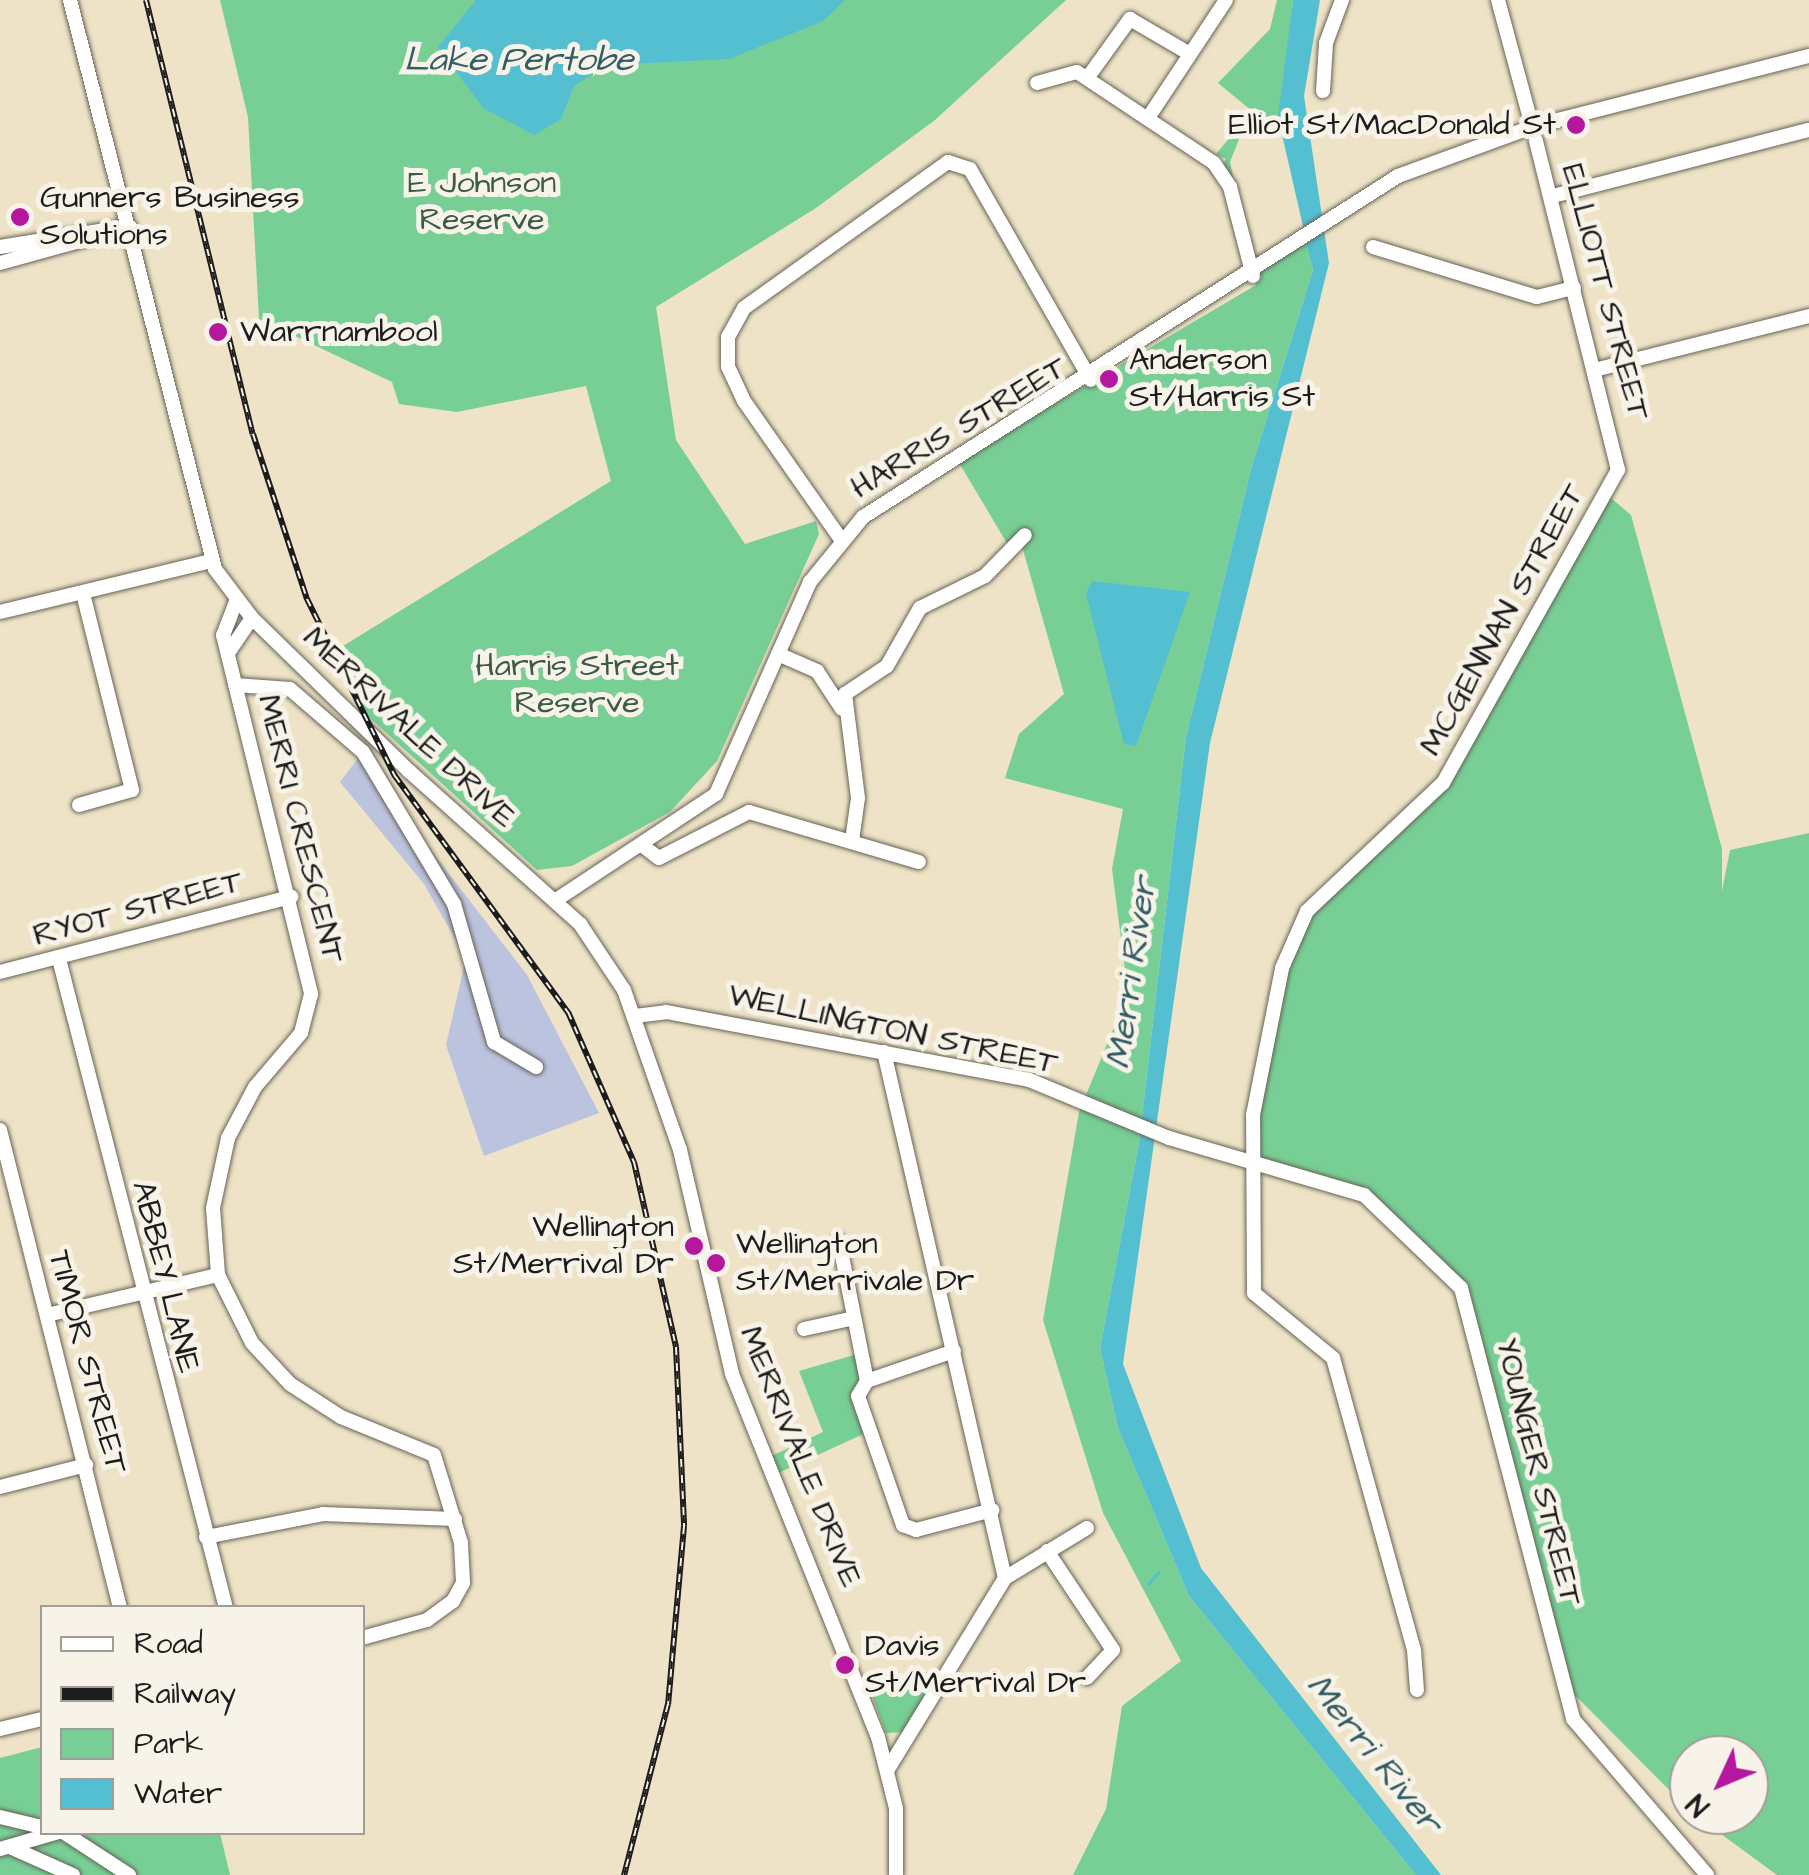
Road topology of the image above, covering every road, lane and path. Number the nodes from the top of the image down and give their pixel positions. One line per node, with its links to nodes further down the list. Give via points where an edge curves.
1 (70, 0): 17 (street, MERRIVALE DRIVE)
2 (1226, 0): 5 (street)
3 (1342, 0): 9 (street, via 1328,32)
4 (1498, 0): 10 (street)
5 (1190, 54): 7 (street, via 1130,19); 11 (street)
6 (1809, 56): 12 (street)
7 (1088, 77): 8 (street); 11 (street)
8 (1037, 83)
9 (1323, 91)
10 (1529, 115): 12 (street); 14 (street)
11 (1148, 118): 21 (street, via 1225,176)
12 (1546, 122): 15 (street)
13 (1809, 130): 16 (street)
14 (1521, 131): 15 (street); 21 (street, HARRIS STREET, via 1435,156)
15 (1536, 140): 16 (street, ELLIOTT STREET)
16 (1553, 196): 22 (street, ELLIOTT STREET)
17 (130, 227): 18 (street); 20 (street); 29 (street, MERRIVALE DRIVE)
18 (0, 247)
19 (1373, 247): 22 (street, via 1537,298)
20 (0, 263)
21 (1253, 276): 25 (street, HARRIS STREET)
22 (1574, 288): 24 (street, ELLIOTT STREET)
23 (1809, 316): 24 (street)
24 (1598, 369): 26 (street, ELLIOTT STREET)
25 (1091, 380): 28 (street, HARRIS STREET); 28 (street, via 970,169 948,162 736,316 726,352 744,401)
26 (1620, 458): 52 (street, MCGENNAN STREET, via 1444,783 1307,912 1282,968)
27 (1025, 535): 37 (street, via 985,576 920,608 888,666)
28 (840, 538): 34 (street, HARRIS STREET)
29 (211, 560): 30 (street); 31 (street, MERRIVALE DRIVE)
30 (84, 594): 32 (street); 40 (street, via 132,790)
31 (236, 599): 33 (street, MERRIVALE DRIVE); 35 (street, MERRI CRESCENT, via 222,623)
32 (0, 612)
33 (252, 618): 35 (street, MERRI CRESCENT, via 230,640); 45 (street, MERRIVALE DRIVE)
34 (778, 654): 36 (street); 42 (street, HARRIS STREET, via 725,782 698,812)
35 (229, 658): 38 (street, MERRI CRESCENT)
36 (810, 666): 37 (street); 39 (street)
37 (860, 681): 39 (street, via 845,694)
38 (236, 685): 44 (street, MERRI CRESCENT); 50 (street, via 290,689 363,752 454,904 494,1042)
39 (844, 716): 41 (street, via 858,798)
40 (78, 805)
41 (852, 841): 42 (street, via 744,812 659,858); 43 (street)
42 (643, 846): 45 (street, HARRIS STREET)
43 (919, 862)
44 (291, 897): 46 (street, RYOT STREET); 56 (street, MERRI CRESCENT, via 309,1013 228,1138 214,1208)
45 (556, 900): 48 (street, MERRIVALE DRIVE, via 604,954)
46 (58, 958): 47 (street, RYOT STREET); 57 (street, ABBEY LANE)
47 (0, 972)
48 (635, 1016): 49 (street, WELLINGTON STREET, via 666,1012); 78 (street, MERRIVALE DRIVE, via 680,1150 732,1374)
49 (884, 1052): 52 (street, WELLINGTON STREET, via 1029,1080 1169,1138); 61 (street)
50 (536, 1066)
51 (0, 1130): 53 (street, TIMOR STREET)
52 (1249, 1161): 75 (street, MCGENNAN STREET, via 1254,1293 1332,1358 1414,1650); 87 (street, YOUNGER STREET, via 1364,1195 1462,1288 1573,1719)
53 (17, 1206): 54 (street); 58 (street, TIMOR STREET)
54 (0, 1210)
55 (838, 1241): 59 (street)
56 (218, 1274): 57 (street); 66 (street, MERRI CRESCENT, via 252,1343 290,1384 341,1417 434,1455)
57 (139, 1294): 58 (street); 68 (street, ABBEY LANE)
58 (47, 1314): 63 (street, TIMOR STREET)
59 (854, 1318): 60 (street); 62 (street)
60 (804, 1330)
61 (954, 1351): 62 (street); 65 (street)
62 (867, 1381): 65 (street, via 858,1396 903,1525 916,1530)
63 (86, 1465): 64 (street); 71 (street, TIMOR STREET)
64 (0, 1487)
65 (992, 1510): 70 (street)
66 (454, 1519): 68 (street, via 323,1514); 73 (street, MERRI CRESCENT, via 463,1583 416,1624)
67 (1087, 1528): 69 (street)
68 (206, 1537): 72 (street, ABBEY LANE)
69 (1047, 1551): 70 (street); 74 (street, via 1113,1650)
70 (1005, 1578): 78 (street)
71 (119, 1605)
72 (225, 1605)
73 (365, 1637)
74 (1086, 1678)
75 (1416, 1690)
76 (40, 1719): 77 (street)
77 (0, 1729)
78 (888, 1769): 86 (street, MERRIVALE DRIVE)
79 (0, 1817): 80 (street)
80 (40, 1827)
81 (50, 1835): 83 (street)
82 (66, 1835): 85 (street)
83 (5, 1848): 84 (street)
84 (73, 1875)
85 (129, 1875)
86 (896, 1875)
87 (1707, 1875)

